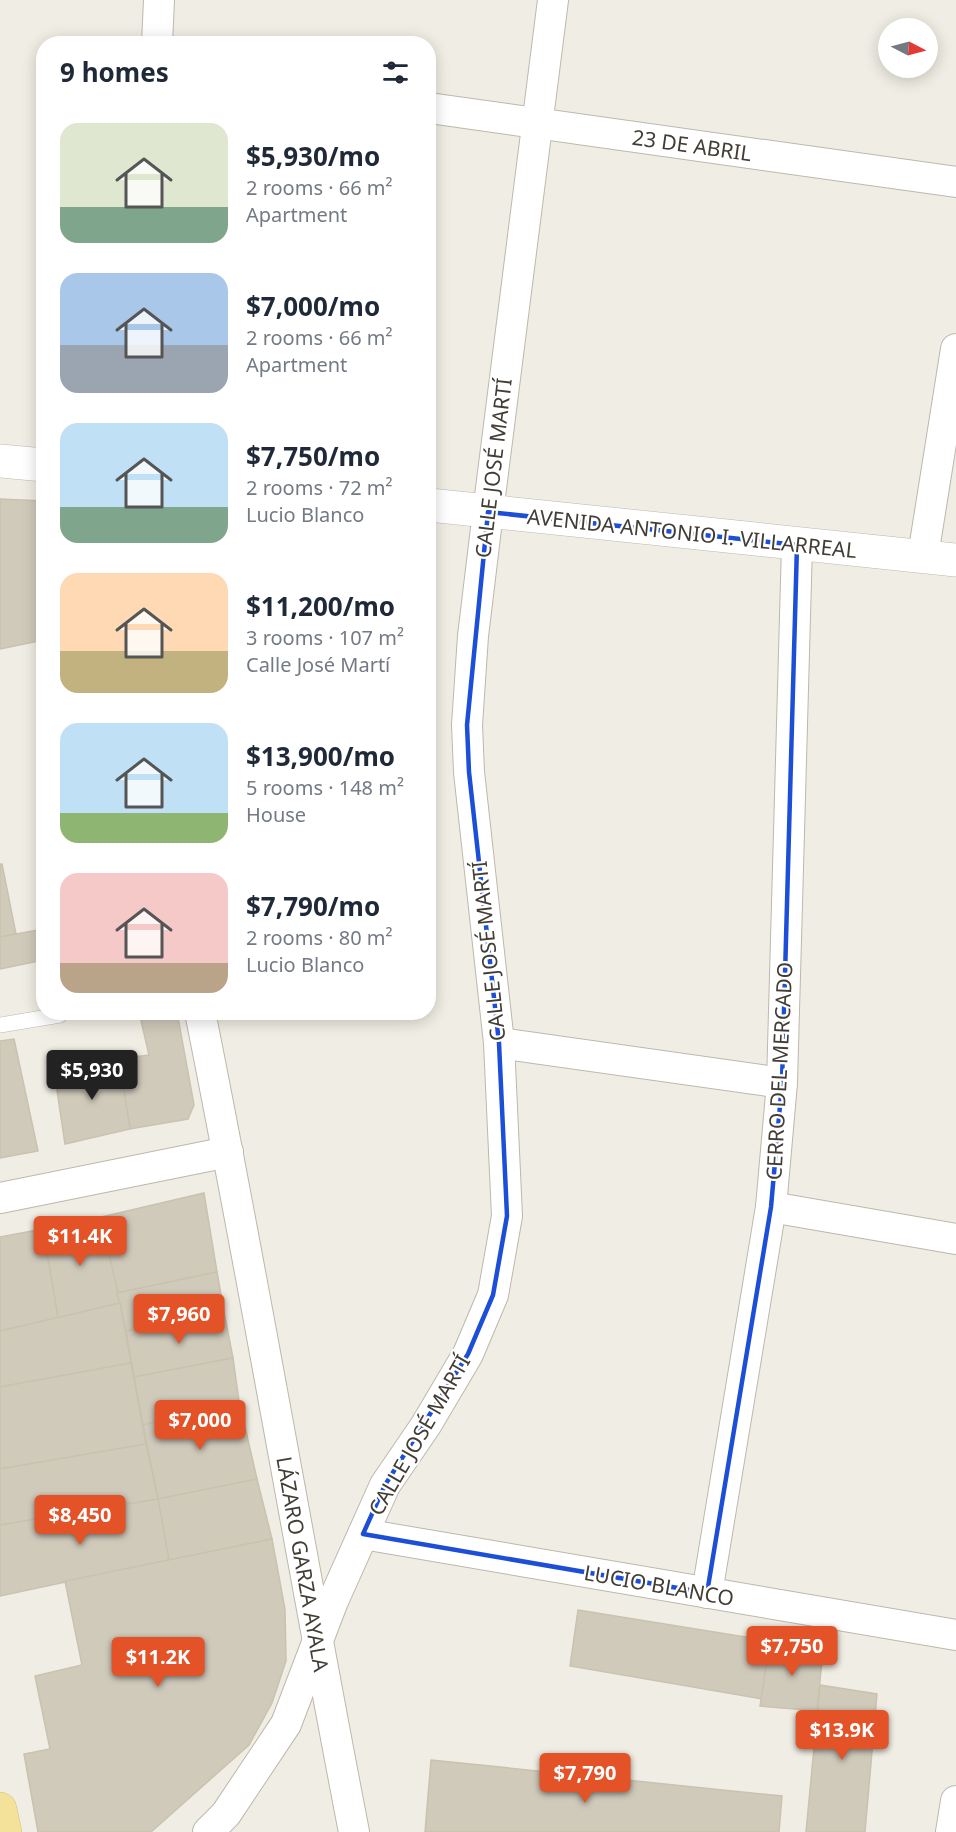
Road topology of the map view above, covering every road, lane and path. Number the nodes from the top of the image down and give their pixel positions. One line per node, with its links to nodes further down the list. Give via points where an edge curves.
1 (159, 0): 3 (street)
2 (553, 0): 5 (street, CALLE JOSÉ MARTÍ)
3 (157, 36)
4 (436, 109): 5 (street, 23 DE ABRIL)
5 (536, 123): 6 (street, 23 DE ABRIL); 11 (street, CALLE JOSÉ MARTÍ)
6 (956, 182)
7 (956, 349): 13 (street)
8 (0, 461): 9 (street)
9 (36, 464)
10 (436, 506): 11 (street, AVENIDA ANTONIO I. VILLARREAL)
11 (488, 512): 12 (street, AVENIDA ANTONIO I. VILLARREAL); 18 (street, CALLE JOSÉ MARTÍ, via 466,725)
12 (797, 545): 13 (street, AVENIDA ANTONIO I. VILLARREAL); 19 (street, CERRO DEL MERCADO)
13 (923, 556): 14 (street, AVENIDA ANTONIO I. VILLARREAL)
14 (956, 560)
15 (36, 1020): 17 (lane)
16 (202, 1020): 20 (street, LÁZARO GARZA AYALA)
17 (0, 1025)
18 (499, 1042): 19 (street); 24 (street, CALLE JOSÉ MARTÍ, via 507,1216 493,1294 468,1354 385,1485)
19 (782, 1083): 22 (street, CERRO DEL MERCADO)
20 (228, 1152): 21 (street); 27 (street, LÁZARO GARZA AYALA)
21 (0, 1198)
22 (771, 1207): 23 (street); 25 (street, CERRO DEL MERCADO)
23 (956, 1239)
24 (363, 1534): 25 (street, LUCIO BLANCO); 27 (street, CALLE JOSÉ MARTÍ)
25 (707, 1593): 26 (street, LUCIO BLANCO)
26 (956, 1635)
27 (317, 1641): 31 (street, CALLE JOSÉ MARTÍ, via 286,1724 226,1814); 32 (street, LÁZARO GARZA AYALA)
28 (956, 1801): 33 (street)
29 (0, 1809): 30 (main road)
30 (5, 1832)
31 (208, 1832)
32 (354, 1832)
33 (951, 1832)

